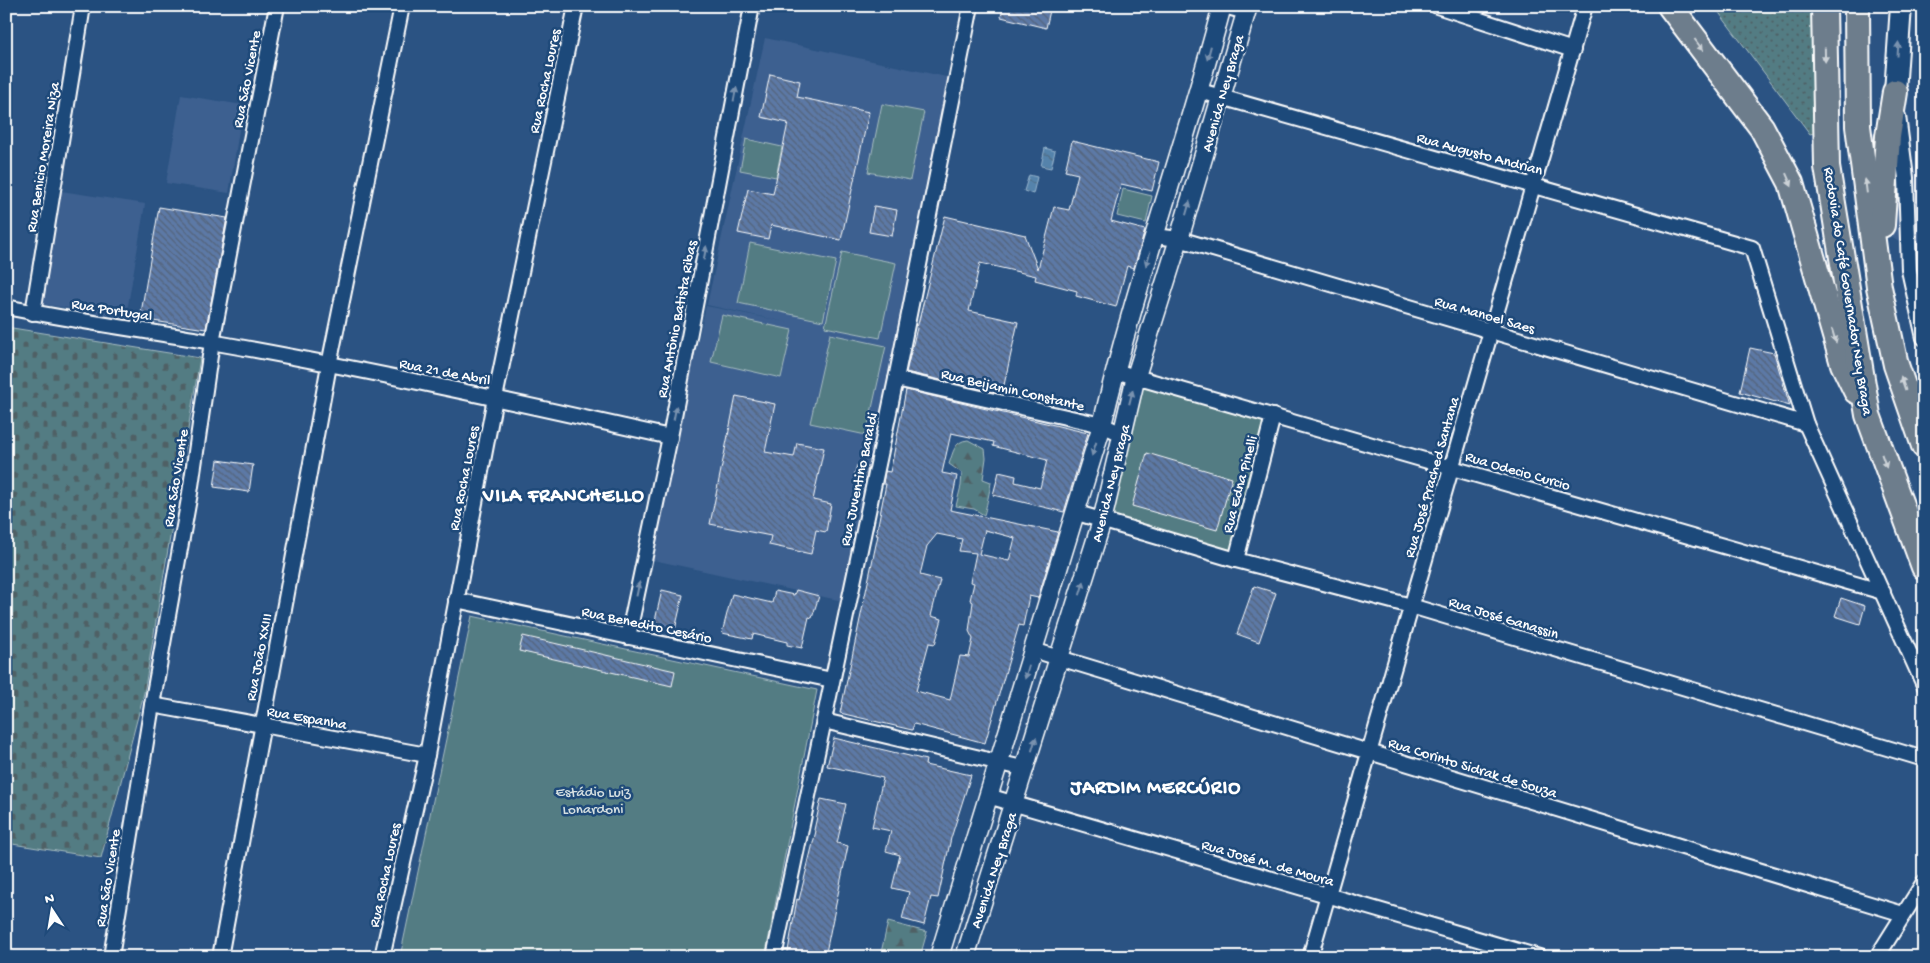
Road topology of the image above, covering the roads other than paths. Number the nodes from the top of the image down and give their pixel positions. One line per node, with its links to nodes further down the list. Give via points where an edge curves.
1 (82, 6): 26 (street, Rua Benicio Moreira Niza)
2 (275, 6): 30 (street, Rua São Vicente)
3 (402, 6): 31 (street, Rua João XXIII)
4 (576, 6): 35 (street, Rua Rocha Loures)
5 (752, 6): 41 (street, Rua Antônio Batista Ribas, one-way to 5)
6 (971, 6): 34 (street, Rua Juventino Baraldi)
7 (1223, 6): 14 (street); 16 (street, Avenida Ney Braga, one-way to 16)
8 (1437, 6): 15 (street)
9 (1585, 6): 15 (street, Rua José Prached Santana)
10 (1670, 6): 36 (highway, one-way to 36, via 1762,128 1792,183 1843,364)
11 (1824, 6): 36 (highway, Rodovia do Café Governador Ney Braga, one-way to 36, via 1827,167)
12 (1857, 6): 24 (highway, Rodovia do Café Governador Ney Braga, one-way to 12, via 1858,126)
13 (1901, 6): 17 (main road, one-way to 13)
14 (1247, 9): 18 (street, Avenida Ney Braga)
15 (1573, 50): 19 (street, Rua José Prached Santana)
16 (1200, 91): 18 (street, Rua Augusto Andrian); 20 (street, Avenida Ney Braga)
17 (1895, 92): 22 (street, via 1906,178); 24 (highway, via 1884,176)
18 (1220, 98): 19 (street, Rua Augusto Andrian); 21 (street, Avenida Ney Braga, one-way to 18)
19 (1533, 184): 28 (street, Rua José Prached Santana); 38 (street, Rua Augusto Andrian, via 1752,248)
20 (1155, 236): 21 (street, Rua Manoel Saes); 32 (street, Avenida Ney Braga, one-way to 32)
21 (1179, 240): 28 (street, Rua Manoel Saes); 33 (street, Avenida Ney Braga)
22 (1909, 270): 23 (street); 27 (street)
23 (1924, 276)
24 (1879, 287): 42 (highway, Rodovia do Café Governador Ney Braga, one-way to 24, via 1896,365)
25 (6, 307): 26 (street, Rua Portugal)
26 (33, 313): 30 (street, Rua Portugal)
27 (1922, 323): 29 (street)
28 (1490, 332): 38 (street, Rua Manoel Saes); 43 (street, Rua José Prached Santana)
29 (1924, 338)
30 (212, 342): 31 (street, Rua 21 de Abril); 56 (street, Rua São Vicente, via 190,493)
31 (330, 365): 35 (street, Rua 21 de Abril); 58 (street, Rua João XXIII)
32 (1115, 371): 33 (street, Rua Odecio Curcio); 39 (street, Avenida Ney Braga)
33 (1136, 376): 37 (street, Rua Odecio Curcio); 40 (street, Avenida Ney Braga, one-way to 33)
34 (896, 379): 39 (street, Rua Beijamin Constante); 54 (street, Rua Juventino Baraldi)
35 (495, 398): 41 (street, Rua 21 de Abril); 49 (street, Rua Rocha Loures)
36 (1868, 415): 47 (highway, Rodovia do Café Governador Ney Braga, one-way to 47)
37 (1273, 416): 43 (street, Rua Odecio Curcio); 46 (street, Rua Edna Pinelli)
38 (1806, 424): 48 (street)
39 (1102, 425): 40 (street, Rua Beijamin Constante); 44 (street, Avenida Ney Braga, one-way to 44)
40 (1122, 434): 45 (street, Avenida Ney Braga)
41 (670, 437): 51 (street, Rua Antônio Batista Ribas, one-way to 41)
42 (1924, 446)
43 (1451, 467): 48 (street, Rua Odecio Curcio); 50 (street, Rua José Prached Santana)
44 (1074, 512): 45 (street, Rua José Ganassin); 52 (street, Avenida Ney Braga)
45 (1102, 521): 46 (street, Rua José Ganassin); 53 (street, Avenida Ney Braga, one-way to 45)
46 (1236, 560): 50 (street, Rua José Ganassin)
47 (1924, 567)
48 (1882, 592): 55 (street)
49 (456, 600): 51 (street, Rua Benedito Cesário); 60 (street, Rua Rocha Loures)
50 (1411, 606): 59 (street, Rua José Prached Santana); 61 (street, Rua José Ganassin)
51 (628, 637): 54 (street, Rua Benedito Cesário)
52 (1033, 650): 53 (street, Rua Corinto Sidrak de Souza); 62 (street, Avenida Ney Braga, one-way to 62)
53 (1060, 658): 59 (street, Rua Corinto Sidrak de Souza); 63 (street, Avenida Ney Braga, one-way to 53)
54 (832, 680): 57 (street, Rua Juventino Baraldi)
55 (1924, 685)
56 (152, 705): 58 (street, Rua Espanha); 70 (street, Rua São Vicente)
57 (824, 721): 62 (street); 73 (street, Rua Juventino Baraldi)
58 (262, 725): 60 (street, Rua Espanha); 71 (street, Rua João XXIII)
59 (1369, 752): 67 (street, Rua José Prached Santana); 68 (street, Rua Corinto Sidrak de Souza)
60 (427, 755): 72 (street, Rua Rocha Loures)
61 (1924, 759)
62 (998, 763): 63 (street); 64 (street, Avenida Ney Braga)
63 (1026, 769): 65 (street, Avenida Ney Braga)
64 (988, 796): 65 (street, Rua José M. de Moura); 69 (street, Avenida Ney Braga)
65 (1014, 804): 67 (street, Rua José M. de Moura); 74 (street, Avenida Ney Braga)
66 (1924, 882): 68 (street)
67 (1327, 896): 75 (street, Rua José Prached Santana); 76 (street, Rua José M. de Moura)
68 (1903, 914): 77 (street)
69 (940, 956)
70 (111, 957)
71 (220, 957)
72 (382, 957)
73 (774, 957)
74 (965, 957)
75 (1310, 957)
76 (1539, 957)
77 (1877, 957)

